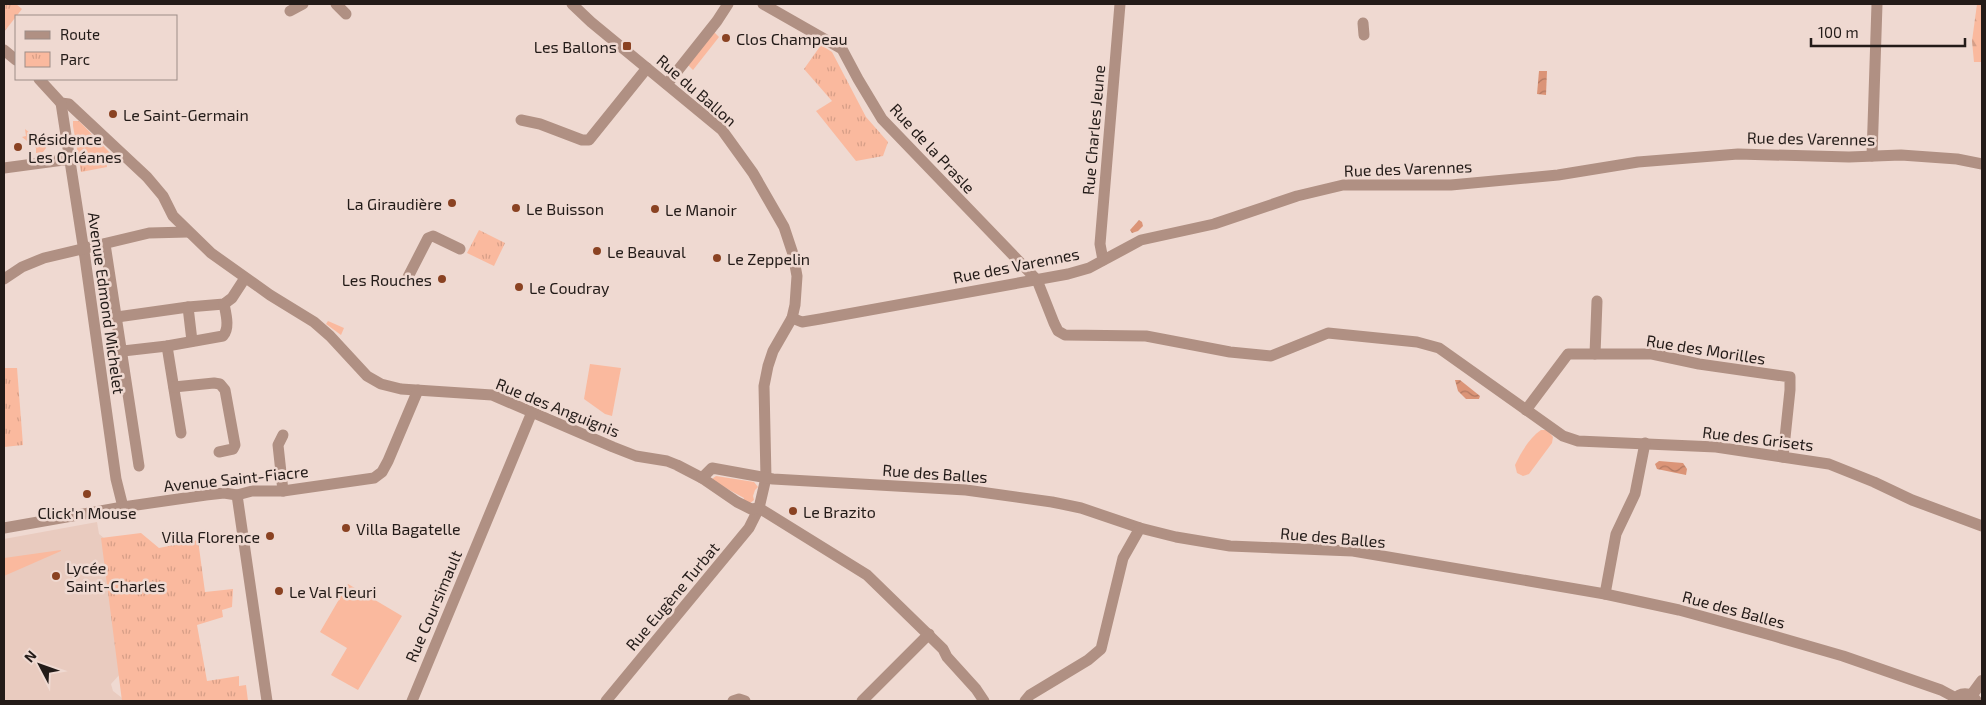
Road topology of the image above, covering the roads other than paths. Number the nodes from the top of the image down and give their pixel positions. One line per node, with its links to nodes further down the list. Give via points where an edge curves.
1 (303, 4): 8 (street)
2 (336, 4): 9 (street)
3 (572, 4): 12 (street, Rue du Ballon)
4 (728, 4): 14 (street)
5 (763, 4): 31 (street, Rue de la Prasle, via 842,48 882,119)
6 (1120, 4): 27 (street, Rue Charles Jeune, via 1100,244)
7 (1878, 4): 17 (street)
8 (290, 11)
9 (346, 14)
10 (4, 50): 11 (street)
11 (15, 59)
12 (647, 68): 14 (street, Rue du Ballon); 16 (street, via 589,140)
13 (40, 80): 15 (street, Rue des Anguignis)
14 (667, 84): 36 (street, Rue du Ballon, via 722,130 753,173 784,227 798,276)
15 (61, 103): 18 (street, Avenue Edmond Michelet); 21 (street, Rue des Anguignis, via 69,104 147,177 164,196)
16 (521, 120)
17 (1872, 156): 19 (street, Rue des Varennes, via 1957,159); 27 (street, Rue des Varennes, via 1738,154 1638,162 1558,175 1451,186 1343,185 1297,196 1214,224 1141,240)
18 (71, 159): 20 (street); 26 (street, Avenue Edmond Michelet)
19 (1982, 164)
20 (4, 168)
21 (174, 216): 22 (street, Rue des Anguignis); 23 (street)
22 (188, 232): 23 (street); 28 (street, Rue des Anguignis, via 211,254)
23 (149, 234): 24 (street)
24 (105, 244): 26 (street); 35 (street)
25 (460, 248): 29 (street, via 433,236 428,238)
26 (83, 249): 30 (street, via 44,258); 55 (street, Avenue Edmond Michelet, via 116,479)
27 (1103, 260): 31 (street, Rue des Varennes, via 1089,268)
28 (245, 278): 33 (street); 42 (street, Rue des Anguignis, via 314,322 367,376 382,384)
29 (408, 278)
30 (4, 279)
31 (1036, 280): 36 (street, Rue des Varennes, via 802,322); 43 (street, Rue des Grisets, via 1058,331 1065,335 1146,336 1230,352 1271,356 1328,333 1417,342 1440,348)
32 (1597, 301): 40 (street)
33 (224, 304): 34 (street); 37 (street, via 226,334)
34 (188, 307): 35 (street); 37 (street)
35 (117, 317): 39 (street)
36 (792, 318): 52 (street, Rue du Ballon, via 773,351 764,386)
37 (192, 341): 38 (street)
38 (167, 346): 39 (street); 41 (street)
39 (123, 351): 50 (street)
40 (1594, 354): 43 (street, Rue des Morilles, via 1568,354); 49 (street, Rue des Morilles, via 1652,354 1790,377)
41 (174, 387): 45 (street); 48 (street, via 214,383 225,390 235,445 233,450)
42 (418, 390): 44 (street, Rue des Anguignis, via 492,395); 53 (street, Avenue Saint-Fiacre, via 382,472 374,478)
43 (1526, 410): 47 (street, Rue des Grisets, via 1563,436 1578,441)
44 (532, 412): 51 (street, Rue des Anguignis, via 613,448 667,461); 66 (street, Rue Coursimault)
45 (181, 433)
46 (283, 435): 53 (street, via 278,445)
47 (1646, 443): 49 (street, Rue des Grisets, via 1716,447); 60 (street, via 1635,494 1616,534)
48 (219, 452)
49 (1783, 457): 57 (street, Rue des Grisets, via 1830,464)
50 (139, 466)
51 (702, 478): 52 (street, Rue des Balles, via 712,468); 56 (street, Rue des Anguignis, via 737,502 751,509)
52 (766, 478): 56 (street, Rue du Ballon); 59 (street, Rue des Balles, via 985,493 1081,508)
53 (283, 492): 54 (street, Avenue Saint-Fiacre, via 252,491)
54 (237, 495): 55 (street, Avenue Saint-Fiacre, via 224,493); 65 (street)
55 (123, 507): 58 (street, Avenue Saint-Fiacre)
56 (759, 508): 61 (street, Rue des Anguignis, via 867,575); 67 (street, Rue Eugène Turbat, via 749,528)
57 (1982, 526)
58 (4, 528)
59 (1140, 528): 60 (street, Rue des Balles, via 1230,546 1353,551); 72 (street, via 1122,558 1101,649)
60 (1604, 594): 64 (street, Rue des Balles, via 1679,610 1817,649 1941,690)
61 (929, 634): 70 (street); 71 (street, Rue des Anguignis)
62 (1982, 681): 63 (street)
63 (1976, 699): 64 (street, via 1963,694)
64 (1955, 700)
65 (268, 701)
66 (412, 701)
67 (606, 701)
68 (733, 701): 69 (street)
69 (745, 701)
70 (862, 701)
71 (984, 701)
72 (1025, 701)

